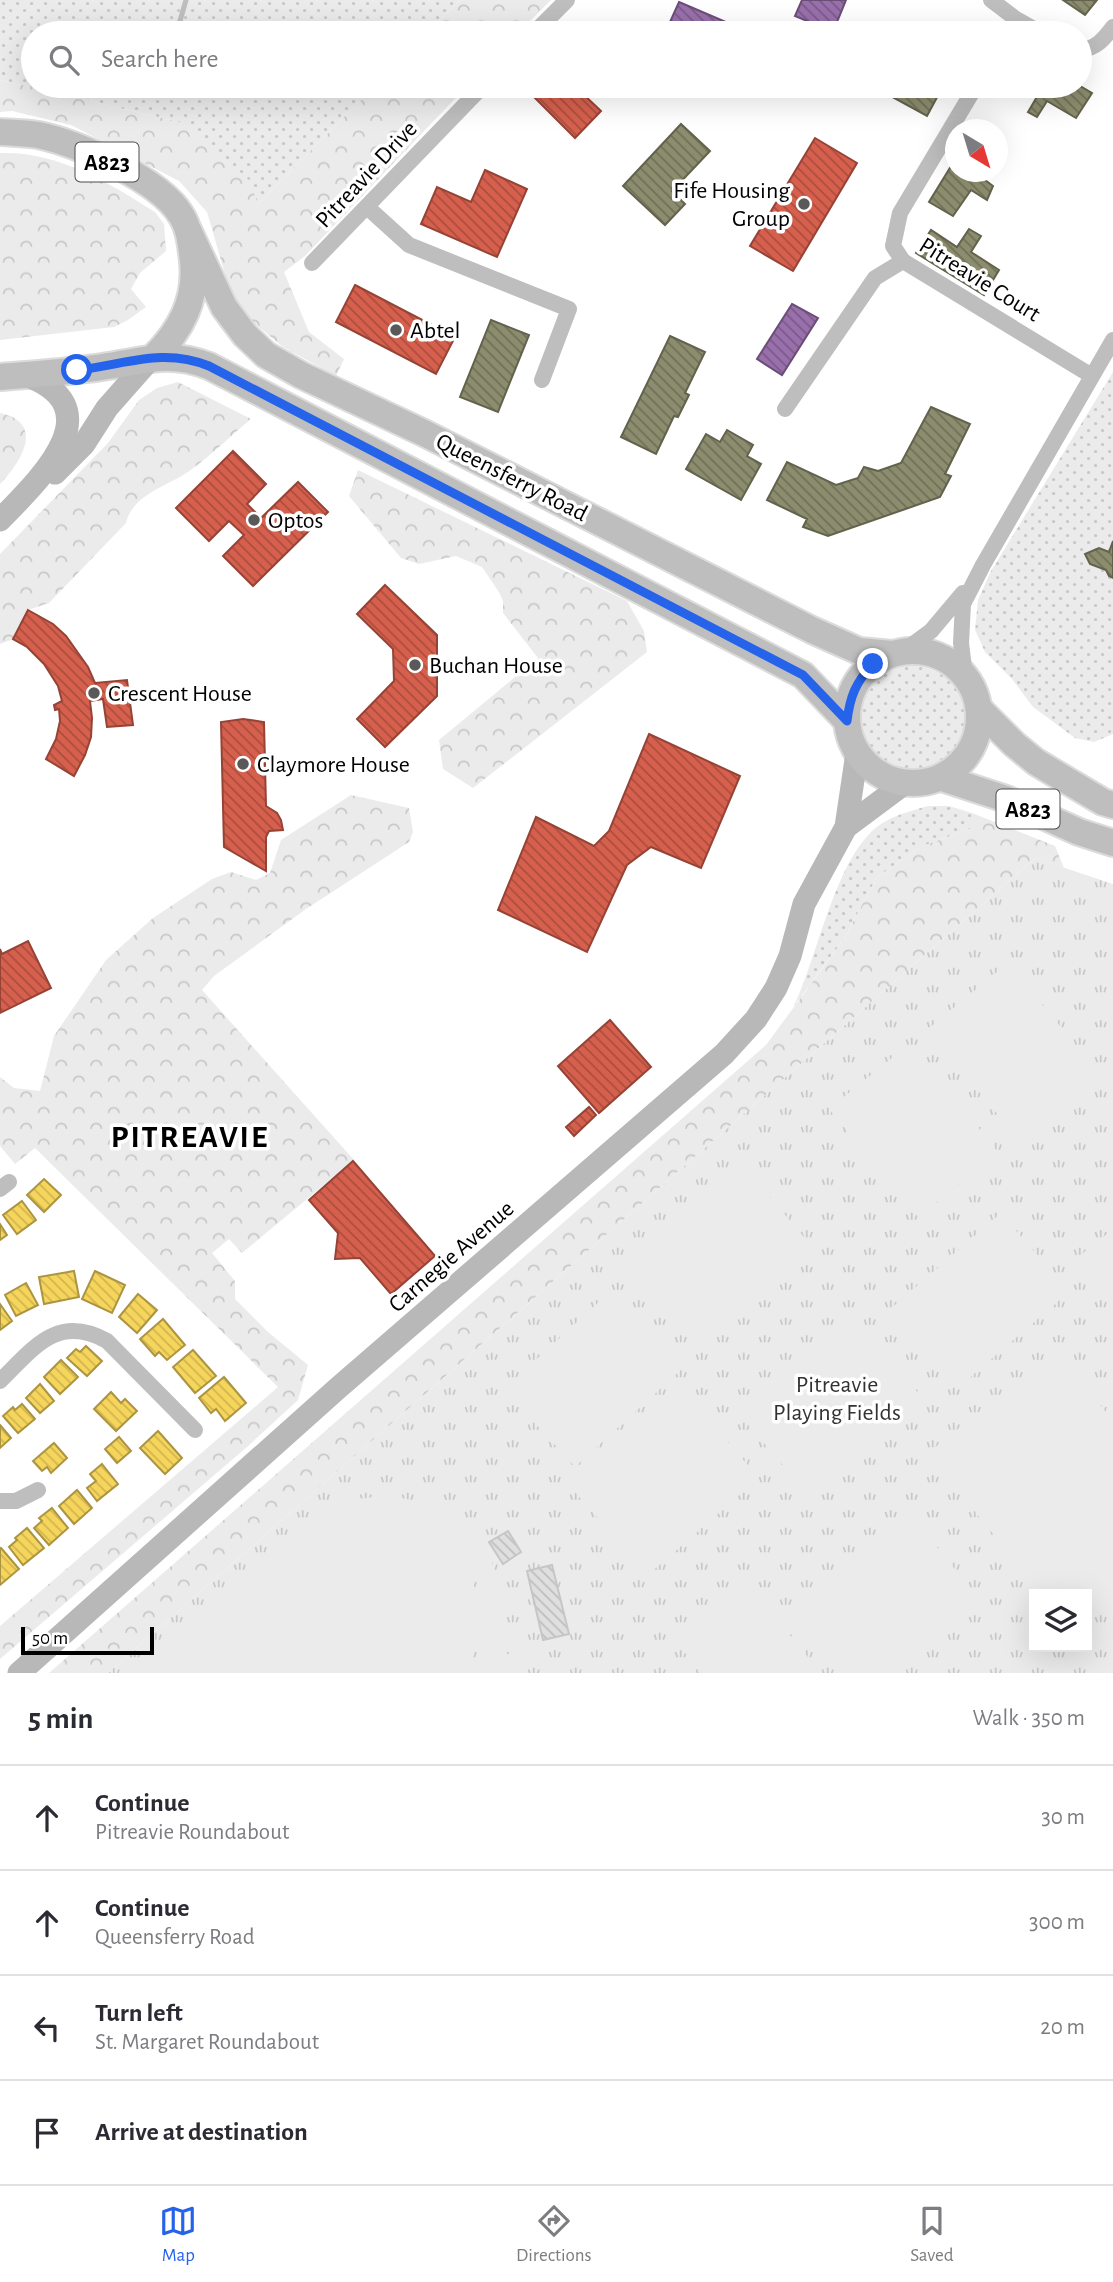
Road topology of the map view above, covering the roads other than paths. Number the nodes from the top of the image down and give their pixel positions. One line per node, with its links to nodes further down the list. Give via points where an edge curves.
1 (567, 0): 4 (street)
2 (991, 0): 3 (street)
3 (1016, 19): 5 (street)
4 (546, 21)
5 (1020, 21)
6 (1113, 27): 7 (street, via 1102,42)
7 (1092, 46)
8 (471, 98): 11 (street, Pitreavie Drive)
9 (969, 98): 13 (street, Pitreavie Court, via 900,213 894,246)
10 (0, 132): 12 (main road, A823, via 37,135 68,145 153,185 169,198)
11 (367, 207): 14 (street, Pitreavie Drive); 19 (street, via 409,245 569,309)
12 (189, 232): 16 (main road, A823, via 194,274 189,308 179,329); 24 (main road, Queensferry Road / A823, via 224,307 266,355 812,630 859,651)
13 (903, 261): 18 (street, Pitreavie Court); 20 (street, via 876,278)
14 (312, 263)
15 (1113, 340): 18 (street)
16 (153, 357): 17 (main road, Queensferry Road); 21 (street, via 107,408 71,460); 27 (main road, Queensferry Road, via 186,358 209,366 803,675)
17 (13, 376): 21 (street, via 52,387 63,402 69,423 61,449)
18 (1093, 376): 23 (street)
19 (542, 380)
20 (785, 409)
21 (29, 490): 22 (street)
22 (0, 520)
23 (983, 565): 24 (street, via 931,631); 25 (street, via 963,604)
24 (896, 654): 25 (main road, A823, via 934,654); 27 (main road, via 873,664 858,680 849,699)
25 (965, 676): 26 (main road, A823)
26 (980, 710): 29 (main road, via 979,731 971,750); 31 (main road, A823, via 1036,762)
27 (847, 721): 28 (main road)
28 (857, 753): 30 (main road, A823, via 869,768); 32 (street)
29 (942, 778): 30 (main road, A823); 33 (main road, A823)
30 (905, 783): 32 (street)
31 (1113, 805)
32 (846, 827): 38 (street, Carnegie Avenue, via 804,904 776,988 724,1054 338,1388)
33 (1113, 843)
34 (0, 1381): 35 (street, via 45,1339 64,1332 88,1333 107,1341)
35 (195, 1430)
36 (38, 1490): 37 (street, via 16,1501)
37 (0, 1501)
38 (19, 1673)

